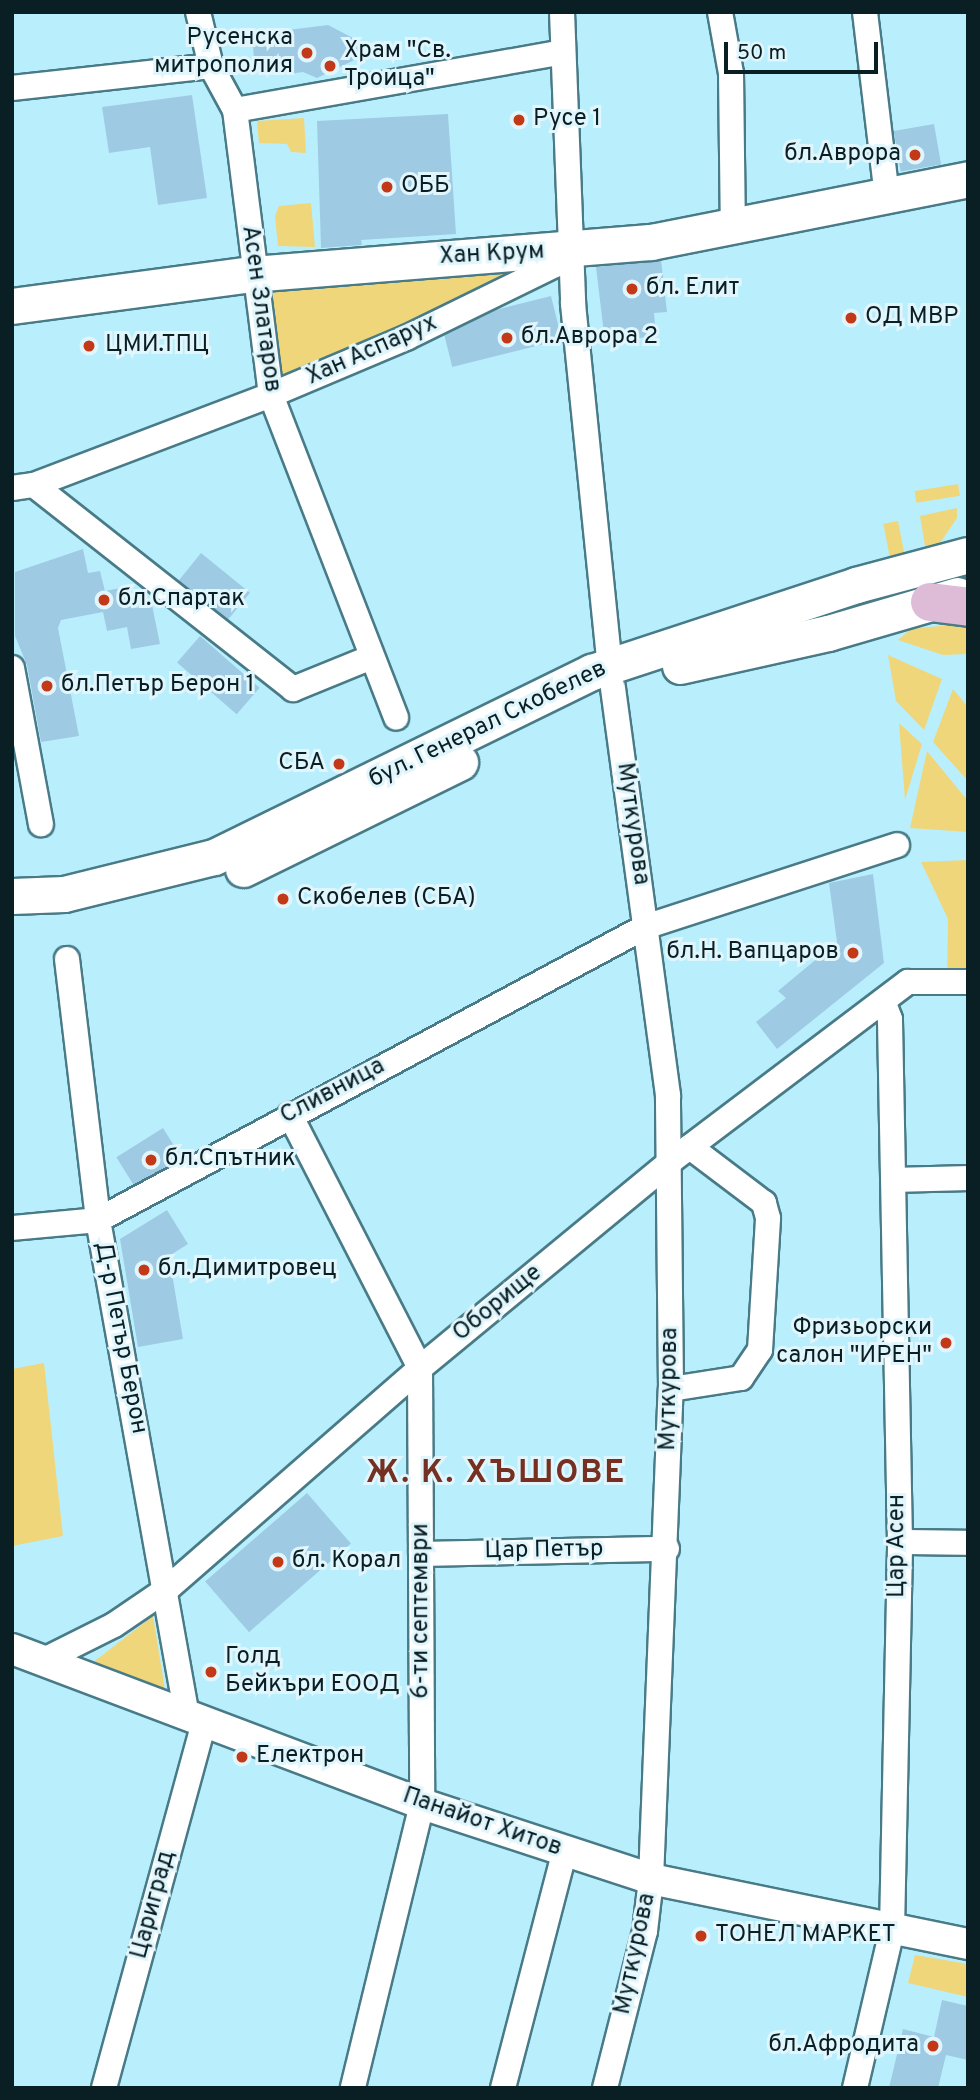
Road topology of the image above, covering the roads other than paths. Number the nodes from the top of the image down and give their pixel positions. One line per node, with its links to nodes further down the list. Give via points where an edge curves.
1 (198, 12): 6 (street, Асен Златаров)
2 (562, 12): 5 (street, Муткурова)
3 (720, 12): 11 (street, via 731,73)
4 (866, 12): 10 (street)
5 (563, 52): 8 (street); 12 (street, Муткурова)
6 (211, 66): 7 (street); 8 (street, Асен Златаров)
7 (12, 88)
8 (235, 110): 13 (street, Асен Златаров)
9 (968, 179): 10 (main road, Хан Крум)
10 (887, 196): 11 (main road, Хан Крум)
11 (733, 228): 12 (main road, Хан Крум)
12 (566, 251): 13 (main road, Хан Крум); 15 (street, Хан Аспарух, via 555,265 406,338); 23 (street, Муткурова)
13 (252, 274): 14 (main road, Хан Крум); 15 (street, Асен Златаров)
14 (12, 306)
15 (271, 395): 16 (street, Хан Аспарух); 21 (street, Асен Златаров)
16 (23, 486): 21 (street, via 293,688)
17 (968, 555): 23 (main road, бул. Генерал Скобелев, via 856,585)
18 (968, 592): 19 (main road, бул. Генерал Скобелев)
19 (930, 602): 20 (main road); 23 (main road, бул. Генерал Скобелев, via 828,633)
20 (968, 607)
21 (372, 657): 24 (street, Асен Златаров)
22 (12, 668): 25 (street)
23 (611, 677): 27 (main road, бул. Генерал Скобелев, via 214,857 64,894); 28 (main road, бул. Генерал Скобелев, via 226,877 90,914); 29 (street, Муткурова)
24 (396, 718)
25 (41, 824)
26 (897, 845): 29 (street, Сливница)
27 (12, 897)
28 (12, 919)
29 (645, 927): 33 (street, Сливница); 34 (street, Муткурова)
30 (67, 959): 37 (street, Д-р Петър Берон)
31 (968, 982): 32 (street, Оборище, via 908,982)
32 (883, 1001): 34 (street, Оборище); 36 (street, Цар Асен, via 890,1019)
33 (290, 1115): 37 (street, Сливница); 39 (street, 6-ти септември)
34 (681, 1154): 39 (street, Оборище); 40 (street, Муткурова); 40 (street, via 764,1203 760,1350 741,1378)
35 (968, 1178): 36 (street)
36 (894, 1180): 41 (street, Цар Асен)
37 (98, 1220): 38 (street, Сливница); 45 (street, Д-р Петър Берон)
38 (12, 1228)
39 (420, 1368): 44 (street, 6-ти септември); 45 (street, Оборище)
40 (671, 1389): 43 (street, Муткурова)
41 (900, 1542): 42 (street); 52 (street, Цар Асен)
42 (968, 1543)
43 (667, 1549): 44 (street, Цар Петър); 51 (street, Муткурова)
44 (421, 1554): 49 (street, 6-ти септември)
45 (167, 1589): 47 (street, Оборище, via 114,1625); 48 (street, Д-р Петър Берон)
46 (12, 1649): 47 (street, Панайот Хитов)
47 (42, 1661): 48 (street, Панайот Хитов)
48 (196, 1719): 49 (street, Панайот Хитов); 54 (street, Цариград)
49 (422, 1804): 50 (street, Панайот Хитов); 55 (street, 6-ти септември)
50 (565, 1850): 51 (street, Панайот Хитов); 56 (street)
51 (651, 1879): 52 (street, Панайот Хитов); 57 (street, Муткурова, via 645,1931)
52 (892, 1930): 53 (street, Панайот Хитов); 58 (street, Цар Асен)
53 (968, 1944)
54 (104, 2088)
55 (353, 2088)
56 (503, 2088)
57 (605, 2088)
58 (855, 2088)

